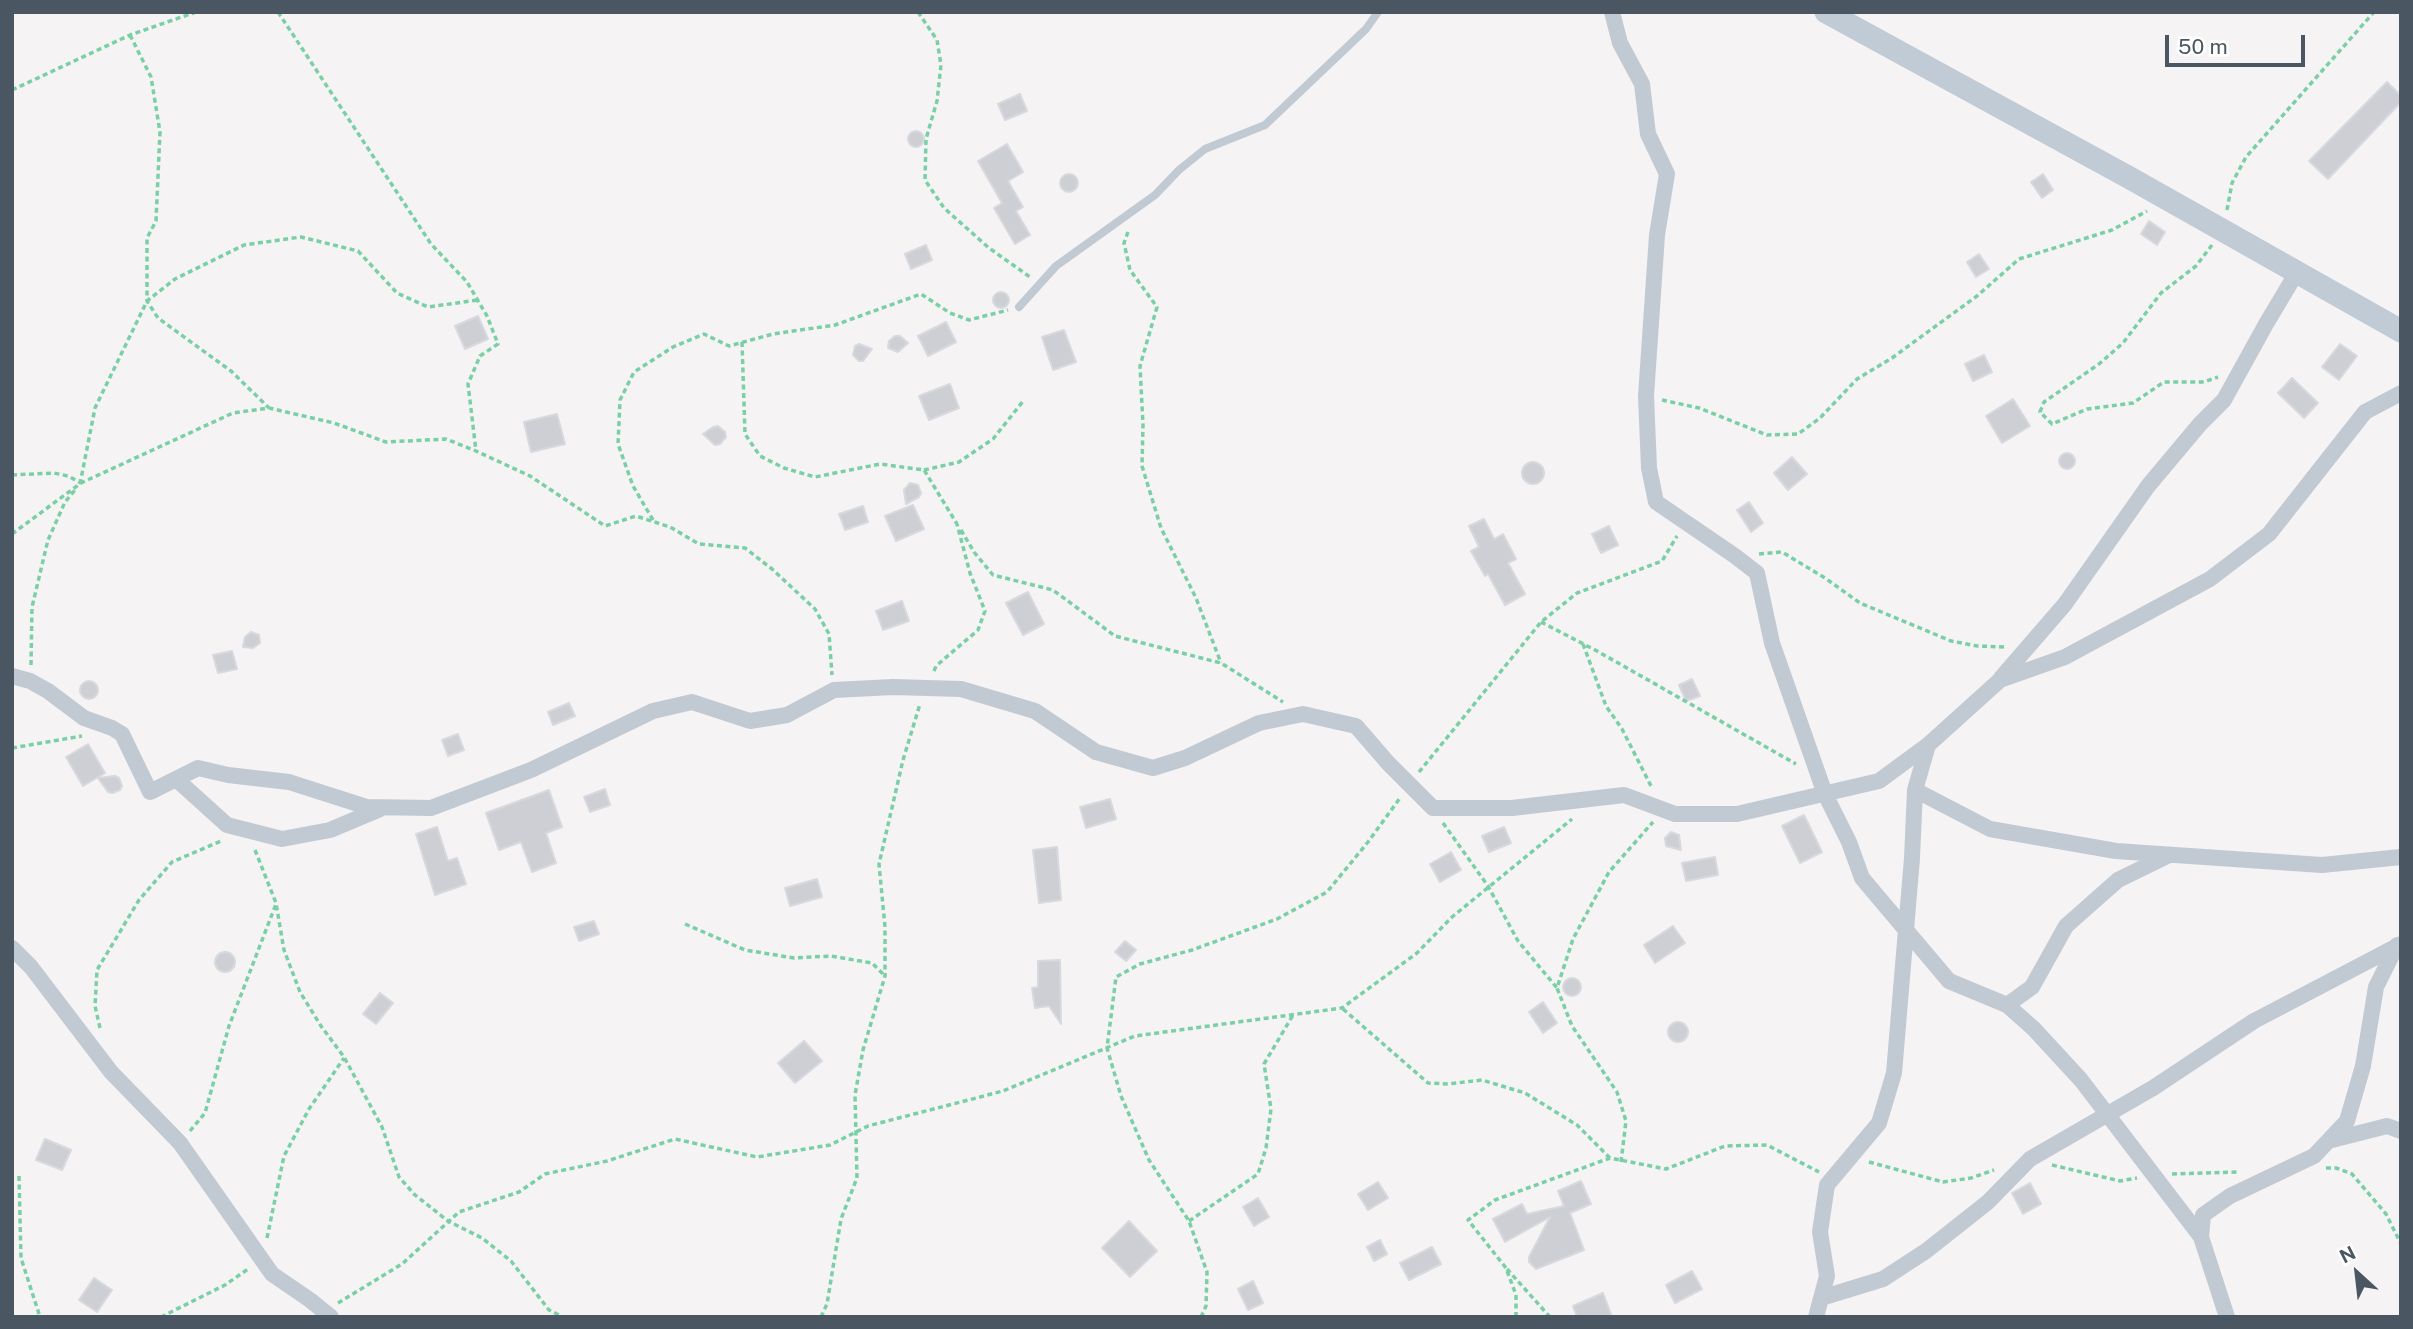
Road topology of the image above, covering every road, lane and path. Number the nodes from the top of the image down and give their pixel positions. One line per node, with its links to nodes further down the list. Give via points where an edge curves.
1 (196, 12): 7 (path)
2 (278, 12): 13 (path, via 431,244)
3 (918, 12): 12 (path, via 937,40 941,65 926,139 925,180 944,208)
4 (1378, 12): 10 (lane, via 1366,29 1265,125 1205,149)
5 (1612, 12): 20 (street, via 1619,43 1642,85 1648,134 1667,174 1657,235)
6 (1826, 12): 9 (main road)
7 (130, 35): 8 (path); 14 (path, via 151,77 160,132 156,221 147,238)
8 (12, 90)
9 (2168, 199): 11 (main road); 20 (path, via 2112,230 2019,259 1977,296 1857,379 1798,434 1767,435 1699,408)
10 (1136, 207): 12 (lane, via 1056,266); 36 (path, via 1124,243 1129,270 1157,307 1140,366 1142,466 1161,528 1196,598)
11 (2297, 272): 16 (main road); 18 (street)
12 (1040, 284): 15 (lane)
13 (478, 300): 14 (path, via 428,307 397,293 358,251 301,237 244,245 175,279); 24 (path, via 498,344 480,356 468,384)
14 (147, 301): 22 (path, via 158,318 231,371); 27 (path, via 95,408)
15 (1019, 307): 17 (path, via 969,320 921,293 835,325)
16 (2401, 331)
17 (742, 342): 25 (path, via 745,434 760,456 815,477 880,464); 28 (path, via 729,346 704,334 673,347 634,372 620,400 618,444 633,486)
18 (2241, 370): 23 (path, via 2204,382 2164,382 2133,403 2087,409 2052,424); 35 (street, via 2224,400 2148,486 2065,604)
19 (2401, 393): 38 (street, via 2365,412 2269,534 2210,579 2065,657)
20 (1646, 396): 29 (street, via 1649,468 1656,502)
21 (1024, 400): 25 (path, via 993,439 959,462)
22 (269, 408): 24 (path, via 334,423 386,442 446,439); 27 (path, via 233,413)
23 (2040, 412)
24 (476, 451): 28 (path, via 530,477 605,526 636,516)
25 (924, 470): 30 (path)
26 (12, 475): 27 (path, via 54,473)
27 (81, 484): 31 (path); 39 (path, via 65,502 48,540 32,607)
28 (654, 522): 41 (path, via 699,544 745,548 815,609 829,634)
29 (1685, 523): 32 (street); 33 (path, via 1662,561 1577,593)
30 (957, 524): 36 (path, via 993,575 1052,590 1115,636); 40 (path, via 985,611 978,629 936,666)
31 (12, 534)
32 (1735, 556): 35 (path, via 1782,552 1860,603 1951,641); 46 (street, via 1758,573 1772,643)
33 (1541, 622): 34 (path); 48 (path)
34 (1583, 644): 46 (path); 54 (path, via 1606,706)
35 (2028, 647): 38 (street)
36 (1221, 663): 42 (path)
37 (12, 676): 39 (street)
38 (2000, 680): 44 (street)
39 (30, 681): 43 (street, via 84,718)
40 (925, 688): 41 (street); 42 (street, via 961,689 1035,711 1096,752 1153,768 1259,723); 64 (path, via 878,864)
41 (834, 690): 52 (street, via 787,715 750,721 692,702 653,711 531,770 431,808)
42 (1303, 714): 48 (street, via 1356,726)
43 (112, 728): 45 (path); 47 (street, via 122,734 150,792)
44 (1928, 746): 49 (street); 50 (street, via 1878,781)
45 (12, 748)
46 (1819, 777): 50 (street)
47 (176, 779): 52 (street, via 198,768 289,782); 55 (street, via 227,825)
48 (1409, 785): 53 (street); 70 (path, via 1326,892 1277,919 1140,964 1116,977)
49 (1915, 790): 56 (street, via 1990,830); 61 (street)
50 (1825, 794): 54 (street, via 1737,814); 61 (street, via 1862,878)
51 (1598, 798): 53 (street, via 1512,808); 54 (street, via 1624,795); 58 (path)
52 (384, 808): 55 (street, via 330,830 282,839)
53 (1433, 808): 58 (path)
54 (1664, 810): 65 (path, via 1609,872 1573,939)
55 (247, 830): 59 (path); 69 (path, via 172,862 139,900 97,970 95,1006)
56 (2170, 855): 57 (street, via 2322,865); 66 (street, via 2118,880 2066,926 2032,986)
57 (2401, 857)
58 (1488, 886): 65 (path, via 1518,941); 67 (path, via 1417,953)
59 (276, 903): 71 (path, via 284,950 300,992); 76 (path, via 229,1026 205,1113)
60 (685, 924): 64 (path, via 745,950 872,963)
61 (1906, 932): 66 (street, via 1949,981); 80 (street, via 1894,1073 1879,1123)
62 (2399, 944): 72 (street, via 2254,1021); 75 (street, via 2376,987 2363,1066 2347,1121)
63 (12, 948): 76 (street, via 111,1072)
64 (885, 976): 74 (path, via 863,1050 855,1095)
65 (1557, 988): 78 (path, via 1572,1026 1617,1092 1626,1121)
66 (2007, 1005): 72 (street, via 2034,1028)
67 (1342, 1008): 68 (path); 77 (path, via 1428,1083 1482,1080 1525,1093 1577,1125)
68 (1293, 1015): 70 (path, via 1135,1036); 82 (path, via 1264,1064 1272,1109 1258,1174)
69 (102, 1032)
70 (1107, 1048): 74 (path, via 1003,1091); 82 (path, via 1121,1096 1149,1160)
71 (344, 1057): 81 (path, via 382,1127 399,1177); 84 (path, via 284,1156)
72 (2106, 1114): 83 (street); 86 (street, via 2030,1159 1988,1202 1926,1251 1882,1279)
73 (2401, 1131): 75 (street, via 2387,1126)
74 (857, 1132): 81 (path, via 830,1145 757,1157 675,1139 607,1161 545,1174 519,1192 459,1212); 91 (path, via 857,1178 841,1219)
75 (2328, 1141): 83 (street, via 2314,1156 2230,1196 2203,1215)
76 (180, 1143): 84 (street)
77 (1609, 1158): 78 (path); 85 (path, via 1495,1200 1468,1220)
78 (1621, 1162): 80 (path, via 1666,1168 1725,1146 1767,1145)
79 (19, 1176): 88 (path, via 21,1258)
80 (1832, 1179): 86 (street, via 1827,1185 1820,1232 1827,1276)
81 (448, 1221): 87 (path, via 402,1264); 90 (path, via 482,1238 511,1261 549,1310)
82 (1189, 1221): 92 (path, via 1207,1272 1206,1306)
83 (2201, 1237): 96 (street)
84 (261, 1260): 87 (street, via 272,1274); 89 (path, via 225,1285)
85 (1506, 1268): 93 (path, via 1516,1295); 94 (path)
86 (1821, 1298): 95 (street)
87 (328, 1314)
88 (40, 1317)
89 (161, 1317)
90 (563, 1317)
91 (821, 1317)
92 (1201, 1317)
93 (1516, 1317)
94 (1550, 1317)
95 (1816, 1317)
96 (2227, 1317)

